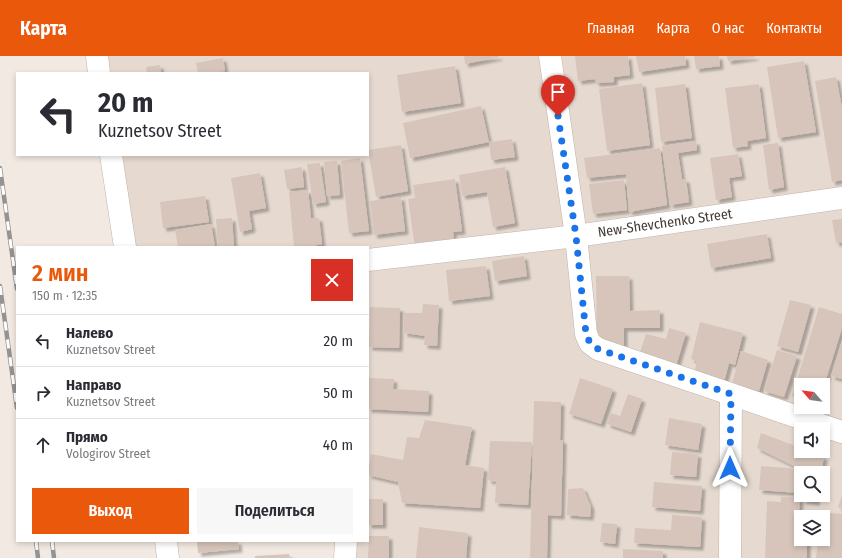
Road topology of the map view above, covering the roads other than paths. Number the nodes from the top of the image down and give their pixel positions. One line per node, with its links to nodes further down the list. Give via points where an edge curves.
1 (97, 56): 3 (street)
2 (550, 56): 6 (street)
3 (99, 72)
4 (111, 156): 7 (street)
5 (842, 198): 6 (street, New-Shevchenko Street)
6 (576, 236): 8 (street, New-Shevchenko Street); 9 (street, via 586,334 590,343 598,349)
7 (125, 246)
8 (369, 260)
9 (731, 394): 10 (street); 15 (street)
10 (842, 432)
11 (166, 542): 13 (street)
12 (346, 542): 14 (street)
13 (168, 558)
14 (345, 558)
15 (730, 558)

